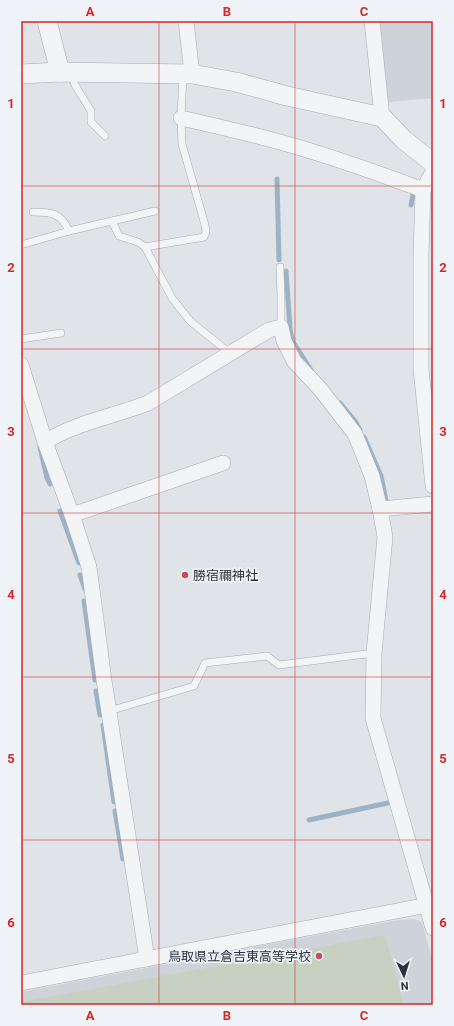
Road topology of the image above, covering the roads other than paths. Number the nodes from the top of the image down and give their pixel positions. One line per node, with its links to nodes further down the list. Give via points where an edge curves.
1 (47, 21): 4 (street)
2 (186, 21): 6 (street)
3 (372, 21): 7 (street)
4 (66, 72): 5 (street); 6 (street); 9 (lane, via 91,111 91,122)
5 (21, 74)
6 (187, 74): 7 (street, via 236,82); 8 (lane)
7 (382, 117): 10 (street, via 404,140)
8 (181, 118): 12 (street, via 308,150); 18 (lane, via 182,144 206,232 204,237)
9 (105, 136)
10 (433, 163)
11 (433, 172): 12 (street)
12 (423, 190): 25 (street, via 421,256)
13 (155, 211): 15 (lane)
14 (33, 212): 16 (lane, via 57,215 65,221)
15 (112, 221): 16 (lane); 18 (lane, via 119,236)
16 (70, 231): 17 (lane)
17 (21, 245)
18 (145, 247): 23 (lane, via 172,298 194,324)
19 (280, 268): 20 (lane)
20 (281, 328): 23 (street, via 269,330); 30 (street, via 284,341 294,360 356,434 372,476)
21 (61, 333): 22 (lane)
22 (21, 339)
23 (231, 354): 26 (street, via 148,403 57,434)
24 (21, 365): 26 (street)
25 (427, 366): 28 (street)
26 (45, 442): 31 (street)
27 (224, 463): 31 (street)
28 (433, 486)
29 (433, 504): 30 (street)
30 (380, 509): 32 (street, via 384,537)
31 (72, 515): 33 (street, via 89,567)
32 (374, 653): 33 (lane, via 279,665 267,656 205,663 194,686); 34 (street, via 373,718)
33 (109, 711): 36 (street)
34 (430, 904): 35 (street); 36 (street)
35 (433, 928)
36 (147, 959): 37 (street)
37 (21, 984)

